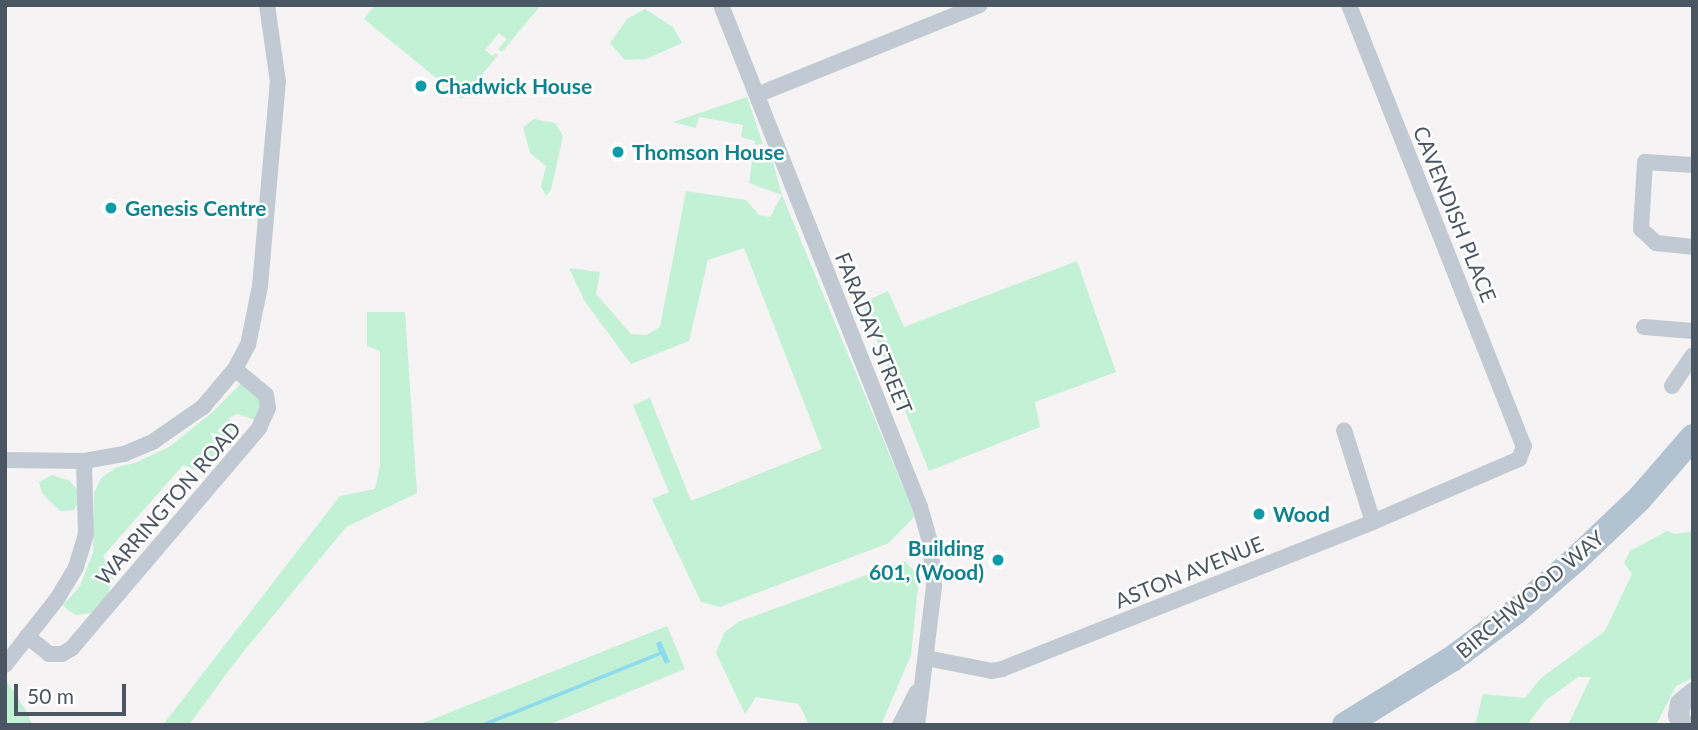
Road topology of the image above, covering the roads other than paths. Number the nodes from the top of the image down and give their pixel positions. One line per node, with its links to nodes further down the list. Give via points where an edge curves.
1 (267, 5): 11 (street, via 278,82 258,298 248,345)
2 (721, 5): 5 (street, FARADAY STREET)
3 (981, 5): 5 (street)
4 (1349, 5): 15 (street, CAVENDISH PLACE)
5 (757, 95): 20 (street, FARADAY STREET, via 920,507 930,542 934,587)
6 (1693, 165): 7 (street, via 1645,162 1641,229 1656,243)
7 (1693, 247)
8 (1644, 327): 9 (street)
9 (1693, 331)
10 (1693, 355): 12 (street)
11 (235, 369): 17 (street, via 203,407 178,426 124,454); 19 (street, WARRINGTON ROAD, via 266,395 268,408 259,428 72,648 49,654)
12 (1672, 386)
13 (1343, 430): 18 (street)
14 (1693, 437): 27 (main road, BIRCHWOOD WAY, via 1640,498 1515,612 1452,659)
15 (1522, 438): 18 (street, ASTON AVENUE, via 1519,459)
16 (5, 460): 17 (street)
17 (84, 461): 19 (street, via 82,551 57,599)
18 (1373, 522): 20 (street, ASTON AVENUE, via 1002,669)
19 (27, 636): 21 (street)
20 (926, 658): 22 (street, FARADAY STREET)
21 (5, 665)
22 (920, 687): 25 (street, FARADAY STREET); 26 (street, FARADAY STREET)
23 (1693, 692): 24 (street, via 1683,698)
24 (1677, 719)
25 (900, 725)
26 (918, 725)
27 (1345, 725)

